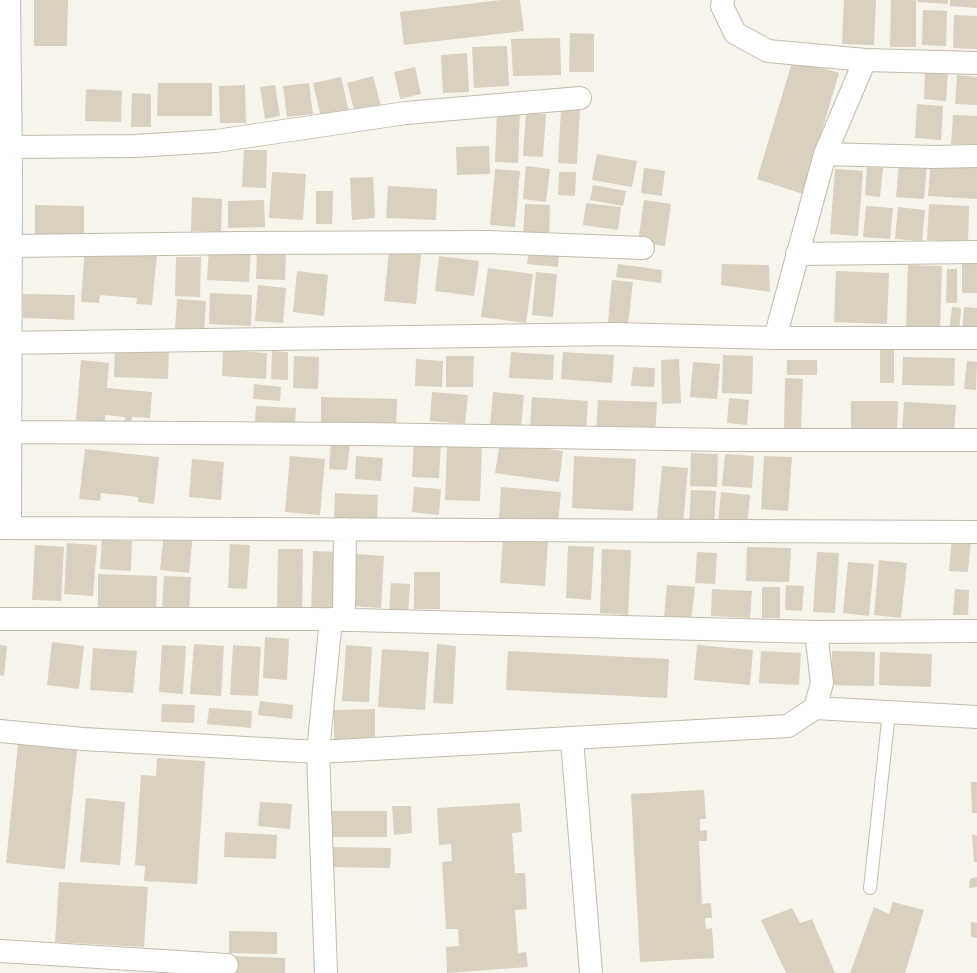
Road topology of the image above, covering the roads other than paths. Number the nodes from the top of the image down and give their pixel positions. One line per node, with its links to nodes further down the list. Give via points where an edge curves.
1 (9, 0): 6 (street)
2 (723, 0): 3 (street, via 722,6 735,33 768,51)
3 (864, 60): 4 (street); 7 (street)
4 (977, 63)
5 (580, 98): 6 (street, via 406,113 216,141 135,146)
6 (11, 147): 9 (street)
7 (825, 154): 8 (street); 12 (street)
8 (977, 156)
9 (11, 246): 10 (street, via 488,242); 15 (street)
10 (643, 248)
11 (977, 252): 12 (street)
12 (797, 254): 13 (street)
13 (774, 338): 14 (street); 15 (street, via 606,334)
14 (977, 338)
15 (5, 343): 16 (street)
16 (10, 432): 17 (street, via 728,440); 18 (street)
17 (977, 440)
18 (5, 528): 19 (street)
19 (346, 529): 20 (street); 22 (street)
20 (977, 532)
21 (0, 619): 22 (street)
22 (338, 620): 24 (street); 30 (street)
23 (977, 631): 24 (street)
24 (816, 632): 25 (street, via 822,683)
25 (815, 708): 26 (street); 29 (street, via 788,726)
26 (889, 712): 27 (street); 31 (lane)
27 (977, 717)
28 (0, 731): 30 (street)
29 (572, 739): 30 (street); 35 (street)
30 (318, 752): 34 (street)
31 (870, 888)
32 (0, 951): 33 (street)
33 (227, 964)
34 (326, 973)
35 (591, 973)

